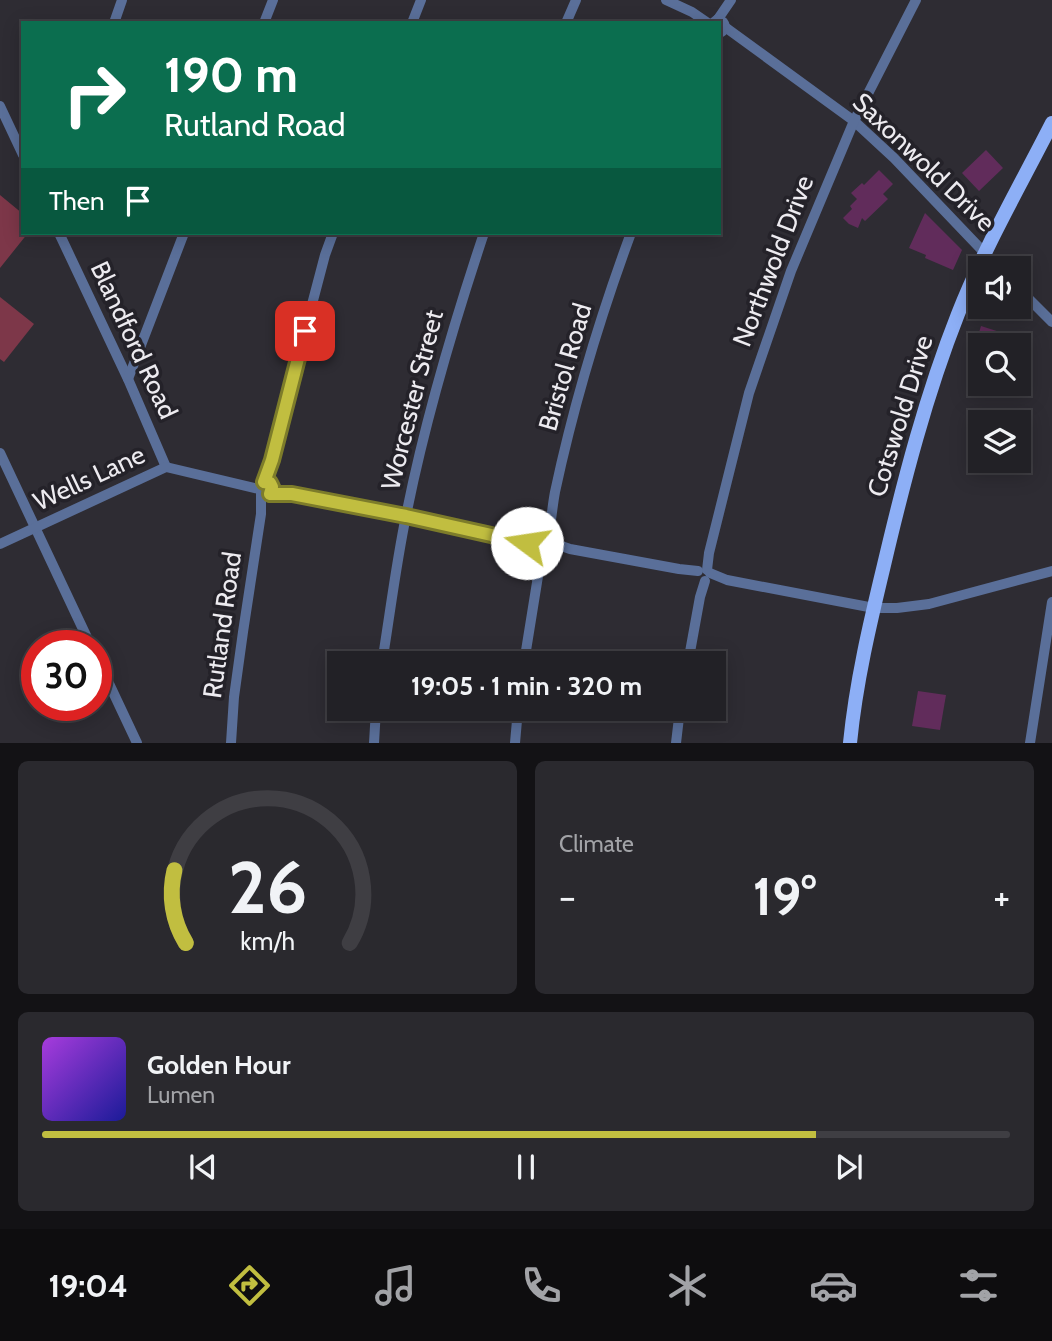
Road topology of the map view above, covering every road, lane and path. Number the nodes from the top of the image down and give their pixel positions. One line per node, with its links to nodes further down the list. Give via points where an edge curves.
1 (122, 0): 8 (street)
2 (273, 0): 9 (street)
3 (421, 0): 10 (street)
4 (576, 0): 11 (street)
5 (666, 0): 12 (street, Saxonwold Drive)
6 (731, 0): 13 (street)
7 (916, 0): 16 (street, Northwold Drive)
8 (115, 21)
9 (265, 21)
10 (413, 21)
11 (567, 21)
12 (712, 21)
13 (720, 21)
14 (721, 27): 16 (street, Saxonwold Drive)
15 (0, 106): 18 (street)
16 (854, 121): 24 (street, Saxonwold Drive); 37 (street, Northwold Drive, via 761,355)
17 (1052, 123): 24 (main road, Cotswold Drive)
18 (21, 151)
19 (60, 235): 28 (street, Blandford Road)
20 (183, 235): 28 (street)
21 (332, 235): 31 (street, Rutland Road)
22 (483, 235): 32 (street, Worcester Street, via 429,414)
23 (630, 235): 35 (street, Bristol Road, via 582,382)
24 (984, 253): 25 (street, Saxonwold Drive); 39 (main road, Cotswold Drive, via 949,338 911,456)
25 (987, 256)
26 (1031, 301): 27 (street)
27 (1052, 322)
28 (128, 379): 30 (street, Blandford Road)
29 (0, 453): 33 (street)
30 (166, 467): 31 (street, Wells Lane); 33 (street, Wells Lane)
31 (265, 488): 32 (street, Wells Lane); 49 (street, Rutland Road)
32 (406, 516): 35 (street, Wells Lane); 41 (street, Worcester Street)
33 (35, 528): 34 (street, Wells Lane); 40 (street)
34 (0, 544)
35 (544, 544): 37 (street, Wells Lane); 42 (street, Bristol Road)
36 (1052, 571): 39 (street, Wells Lane, via 929,604)
37 (704, 575): 39 (street, Wells Lane); 43 (street, Northwold Drive)
38 (1052, 602): 54 (street)
39 (874, 608): 53 (main road, Cotswold Drive)
40 (83, 630)
41 (384, 651)
42 (526, 651)
43 (690, 651)
44 (112, 689): 48 (street)
45 (375, 721): 50 (street)
46 (517, 721): 51 (street)
47 (679, 721): 52 (street)
48 (138, 743)
49 (231, 743)
50 (374, 743)
51 (514, 743)
52 (676, 743)
53 (850, 743)
54 (1030, 743)

